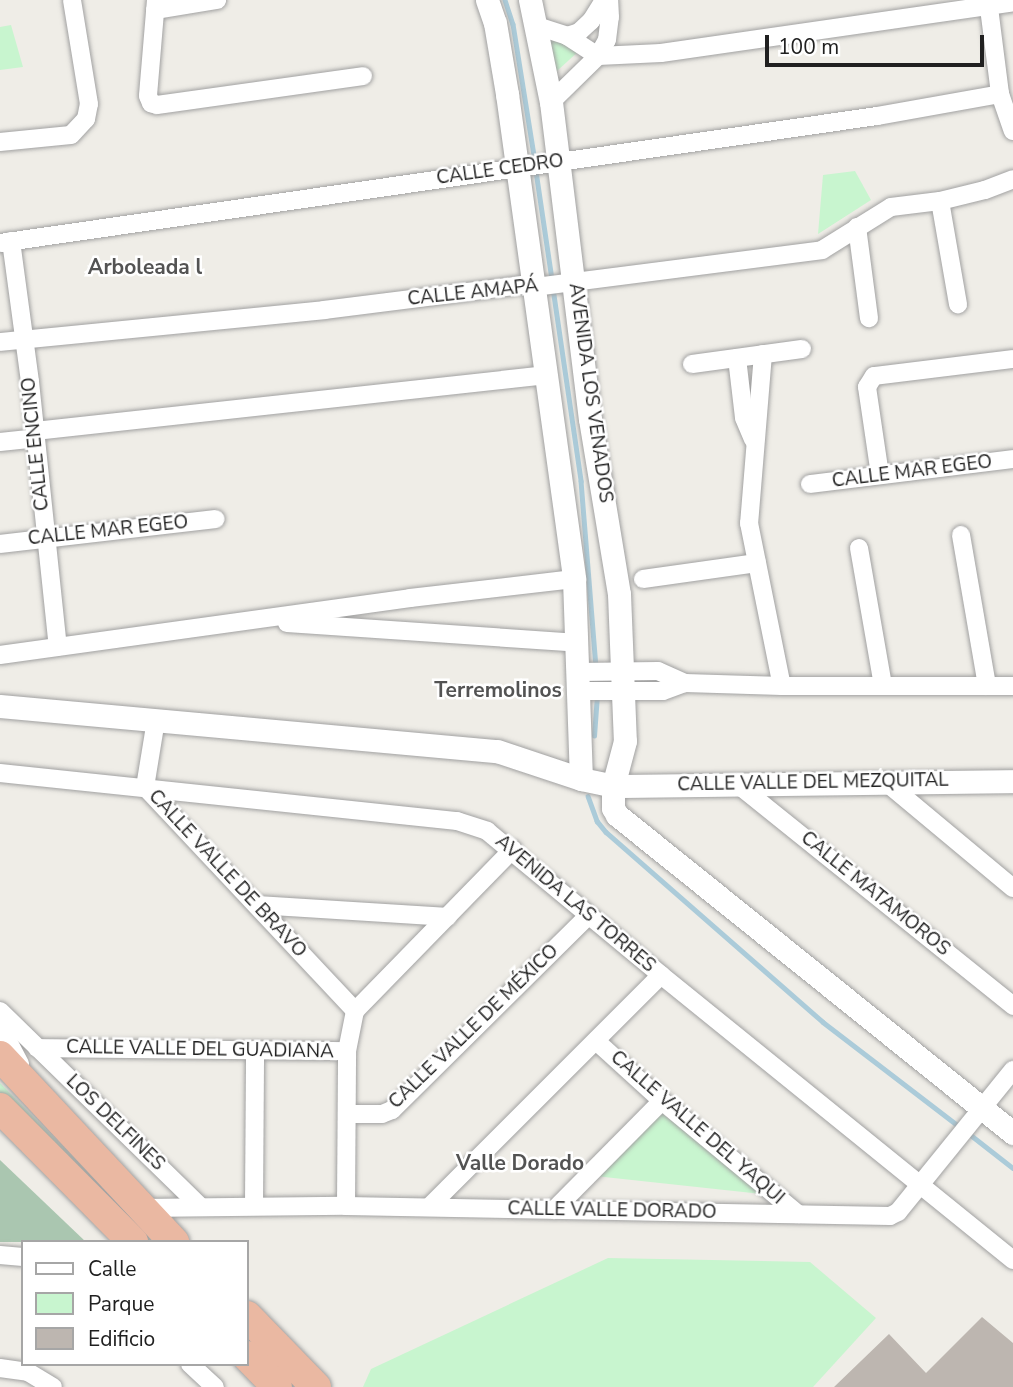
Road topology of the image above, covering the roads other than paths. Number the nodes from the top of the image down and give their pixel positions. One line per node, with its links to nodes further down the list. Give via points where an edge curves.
1 (72, 0): 16 (street, via 89,104 86,119 71,135)
2 (217, 0): 8 (street)
3 (487, 0): 17 (street, AVENIDA LOS VENADOS)
4 (530, 0): 9 (street, AVENIDA LOS VENADOS)
5 (607, 0): 10 (street, via 592,21); 11 (street, via 607,40)
6 (1013, 2): 7 (street)
7 (988, 3): 11 (street, via 661,53); 13 (street)
8 (156, 5): 12 (street, via 151,103)
9 (537, 26): 10 (street); 14 (street, AVENIDA LOS VENADOS)
10 (567, 36): 11 (street)
11 (597, 56): 14 (street)
12 (363, 76)
13 (1000, 94): 15 (street); 17 (street, CALLE CEDRO)
14 (551, 102): 17 (street, AVENIDA LOS VENADOS)
15 (1013, 131)
16 (0, 142)
17 (537, 165): 21 (street, CALLE CEDRO); 22 (street, AVENIDA LOS VENADOS); 22 (street, AVENIDA LOS VENADOS)
18 (1013, 179): 19 (street, CALLE AMAPÁ)
19 (940, 201): 20 (street, CALLE AMAPÁ, via 891,207); 23 (street)
20 (857, 227): 22 (street, CALLE AMAPÁ, via 822,250); 24 (street)
21 (6, 242): 25 (street, CALLE ENCINO)
22 (555, 284): 25 (street, CALLE AMAPÁ); 32 (street, AVENIDA LOS VENADOS); 51 (street, AVENIDA LOS VENADOS, via 590,419 617,580)
23 (958, 304)
24 (869, 318)
25 (24, 340): 26 (street, CALLE AMAPÁ); 33 (street, CALLE ENCINO)
26 (0, 342)
27 (802, 349): 28 (street)
28 (762, 354): 29 (street); 35 (street)
29 (737, 358): 31 (street); 35 (street, via 744,418)
30 (1013, 359): 37 (street, via 874,376 867,387)
31 (692, 364)
32 (547, 375): 33 (street); 45 (street, AVENIDA LOS VENADOS)
33 (35, 435): 34 (street); 41 (street, CALLE ENCINO)
34 (0, 442)
35 (755, 444): 44 (street, via 748,517)
36 (1013, 459): 37 (street, CALLE MAR EGEO)
37 (880, 475): 38 (street, CALLE MAR EGEO)
38 (810, 484)
39 (216, 519): 41 (street, CALLE MAR EGEO)
40 (961, 535): 54 (street)
41 (45, 538): 42 (street, CALLE MAR EGEO); 49 (street, CALLE ENCINO)
42 (0, 544)
43 (859, 548): 53 (street)
44 (757, 563): 46 (street); 52 (street)
45 (574, 579): 47 (street); 48 (street, AVENIDA LOS VENADOS)
46 (643, 579)
47 (248, 620): 48 (street); 49 (street)
48 (578, 643): 51 (street, AVENIDA LOS VENADOS)
49 (58, 647): 50 (street)
50 (0, 655)
51 (601, 682): 52 (street, via 663,691 685,682); 59 (street, AVENIDA LOS VENADOS); 63 (street, AVENIDA LOS VENADOS, via 625,741)
52 (782, 686): 53 (street)
53 (883, 686): 54 (street)
54 (987, 686): 55 (street)
55 (1013, 686)
56 (0, 706): 57 (street)
57 (156, 720): 59 (street, via 497,751); 64 (street, CALLE VALLE DE BRAVO)
58 (0, 772): 64 (street, AVENIDA LAS TORRES)
59 (580, 779): 63 (street)
60 (1013, 781): 62 (street, CALLE VALLE DEL MEZQUITAL)
61 (736, 783): 62 (street, CALLE VALLE DEL MEZQUITAL); 63 (street, CALLE VALLE DEL MEZQUITAL); 71 (street, CALLE MATAMOROS)
62 (887, 783): 66 (street)
63 (613, 786): 85 (street, via 617,815)
64 (145, 787): 65 (street, AVENIDA LAS TORRES, via 457,821 487,831); 67 (street, CALLE VALLE DE BRAVO)
65 (513, 849): 68 (street, AVENIDA LAS TORRES); 69 (street)
66 (1013, 888)
67 (258, 905): 69 (street); 73 (street, CALLE VALLE DE BRAVO)
68 (589, 915): 70 (street, AVENIDA LAS TORRES); 84 (street, CALLE VALLE DE MÉXICO, via 392,1110)
69 (448, 918): 73 (street)
70 (661, 975): 75 (street); 87 (street, AVENIDA LAS TORRES)
71 (1013, 1006)
72 (0, 1012): 76 (street, LOS DELFINES)
73 (355, 1012): 78 (street, CALLE VALLE DEL GUADIANA)
74 (0, 1026): 81 (street)
75 (596, 1041): 82 (street, CALLE VALLE DEL YAQUI); 91 (street)
76 (37, 1048): 77 (street, CALLE VALLE DEL GUADIANA); 88 (street, LOS DELFINES)
77 (255, 1050): 78 (street, CALLE VALLE DEL GUADIANA); 89 (street)
78 (347, 1051): 84 (street)
79 (0, 1056): 81 (highway)
80 (1013, 1070): 85 (street, CALLE VALLE DORADO)
81 (43, 1099): 92 (highway)
82 (662, 1101): 93 (street); 94 (street, CALLE VALLE DEL YAQUI)
83 (0, 1108): 95 (highway)
84 (347, 1114): 90 (street)
85 (976, 1114): 86 (street); 87 (street, CALLE VALLE DORADO)
86 (1013, 1133)
87 (920, 1183): 94 (street, CALLE VALLE DORADO, via 890,1216); 99 (street, AVENIDA LAS TORRES)
88 (199, 1205): 89 (street, CALLE VALLE DORADO); 92 (street, CALLE VALLE DORADO)
89 (254, 1205): 90 (street, CALLE VALLE DORADO)
90 (346, 1206): 91 (street, CALLE VALLE DORADO)
91 (429, 1207): 93 (street, CALLE VALLE DORADO)
92 (141, 1208): 96 (highway)
93 (554, 1210): 94 (street, CALLE VALLE DORADO)
94 (799, 1214)
95 (131, 1240)
96 (172, 1240)
97 (0, 1255): 98 (street)
98 (21, 1257)
99 (1013, 1260)
100 (248, 1317): 107 (highway)
101 (248, 1357): 104 (highway)
102 (192, 1366): 106 (street)
103 (0, 1368): 105 (street, via 28,1372)
104 (272, 1384)
105 (53, 1387)
106 (215, 1387)
107 (316, 1387)

